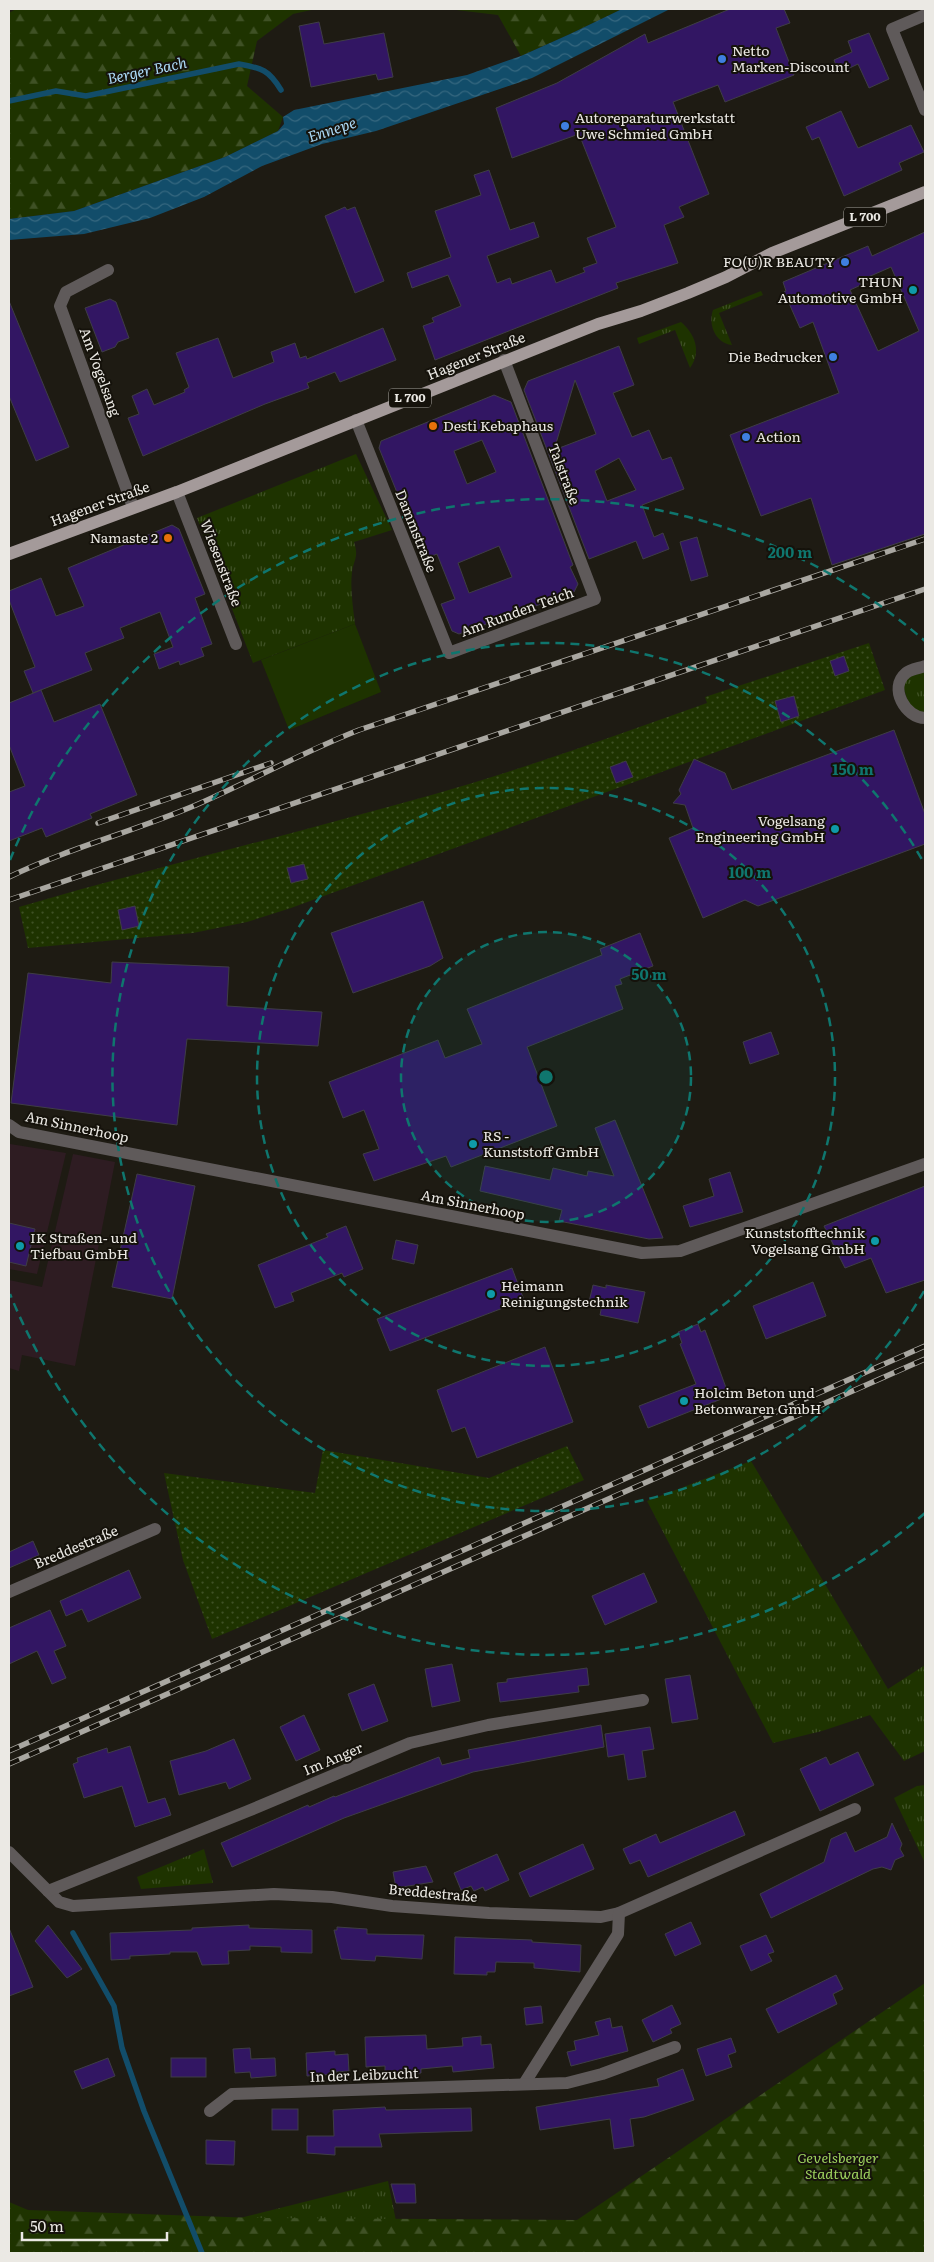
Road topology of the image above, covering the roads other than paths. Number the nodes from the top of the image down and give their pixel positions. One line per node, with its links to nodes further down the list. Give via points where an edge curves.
1 (925, 15): 2 (street, via 892,29)
2 (925, 110)
3 (925, 192): 5 (main road, Hagener Straße / L 700, via 772,253 688,293)
4 (108, 270): 8 (street, Am Vogelsang, via 66,292 60,306)
5 (504, 360): 6 (main road, Hagener Straße / L 700); 10 (street, Talstraße)
6 (356, 420): 7 (main road, Hagener Straße / L 700); 12 (street, Dammstraße)
7 (178, 492): 8 (main road, Hagener Straße / L 700); 11 (street, Wiesenstraße)
8 (132, 507): 9 (main road, Hagener Straße / L 700)
9 (9, 554)
10 (596, 599): 12 (street, Am Runden Teich)
11 (236, 644)
12 (449, 653)
13 (925, 666): 14 (street, via 906,673 899,692 906,709)
14 (925, 718)
15 (9, 1125): 16 (street, Am Sinnerhoop, via 20,1132 642,1253 680,1250)
16 (925, 1164)
17 (155, 1529): 18 (street, Breddestraße)
18 (9, 1592)
19 (643, 1700): 22 (street, Im Anger, via 488,1725 410,1743)
20 (855, 1809): 23 (street, Breddestraße)
21 (9, 1852): 22 (street, Breddestraße)
22 (48, 1891): 23 (street, Breddestraße, via 59,1902 73,1906 274,1894 515,1914 601,1917)
23 (619, 1913): 25 (street, via 618,1934)
24 (675, 2047): 25 (street, In der Leibzucht, via 567,2084)
25 (524, 2084): 26 (street, In der Leibzucht, via 232,2094)
26 (210, 2111)

